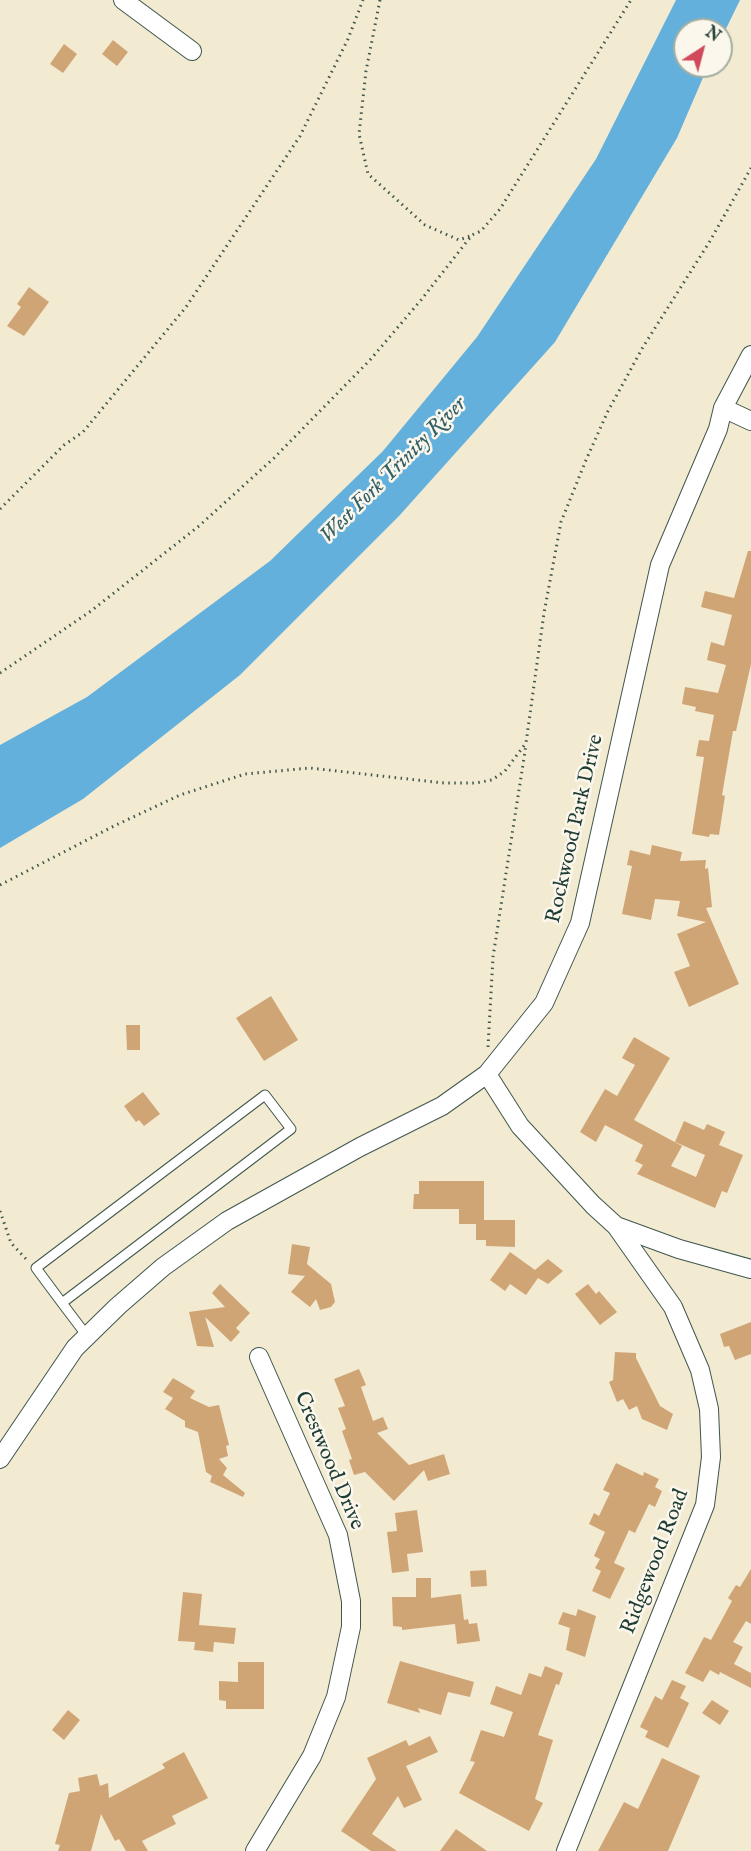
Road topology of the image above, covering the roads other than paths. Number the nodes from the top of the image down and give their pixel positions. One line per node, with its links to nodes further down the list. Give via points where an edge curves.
1 (123, 0): 2 (street)
2 (192, 51)
3 (751, 355): 4 (street, Rockwood Park Drive)
4 (723, 408): 5 (street); 6 (street, Rockwood Park Drive, via 718,429 657,576 580,923 544,1003)
5 (751, 421)
6 (487, 1074): 7 (street, via 520,1126); 10 (street, Rockwood Park Drive, via 442,1107 227,1221 163,1267)
7 (616, 1226): 8 (street); 14 (street, Ridgewood Road, via 673,1307 700,1370 709,1409 711,1457 705,1505)
8 (751, 1269)
9 (62, 1303): 9 (lane, via 291,1129 265,1095 36,1268); 10 (lane)
10 (87, 1336): 12 (street, Rockwood Park Drive)
11 (259, 1357): 13 (street, Crestwood Drive, via 338,1535 351,1601 351,1627 336,1697 312,1756)
12 (0, 1459)
13 (255, 1851)
14 (566, 1851)

